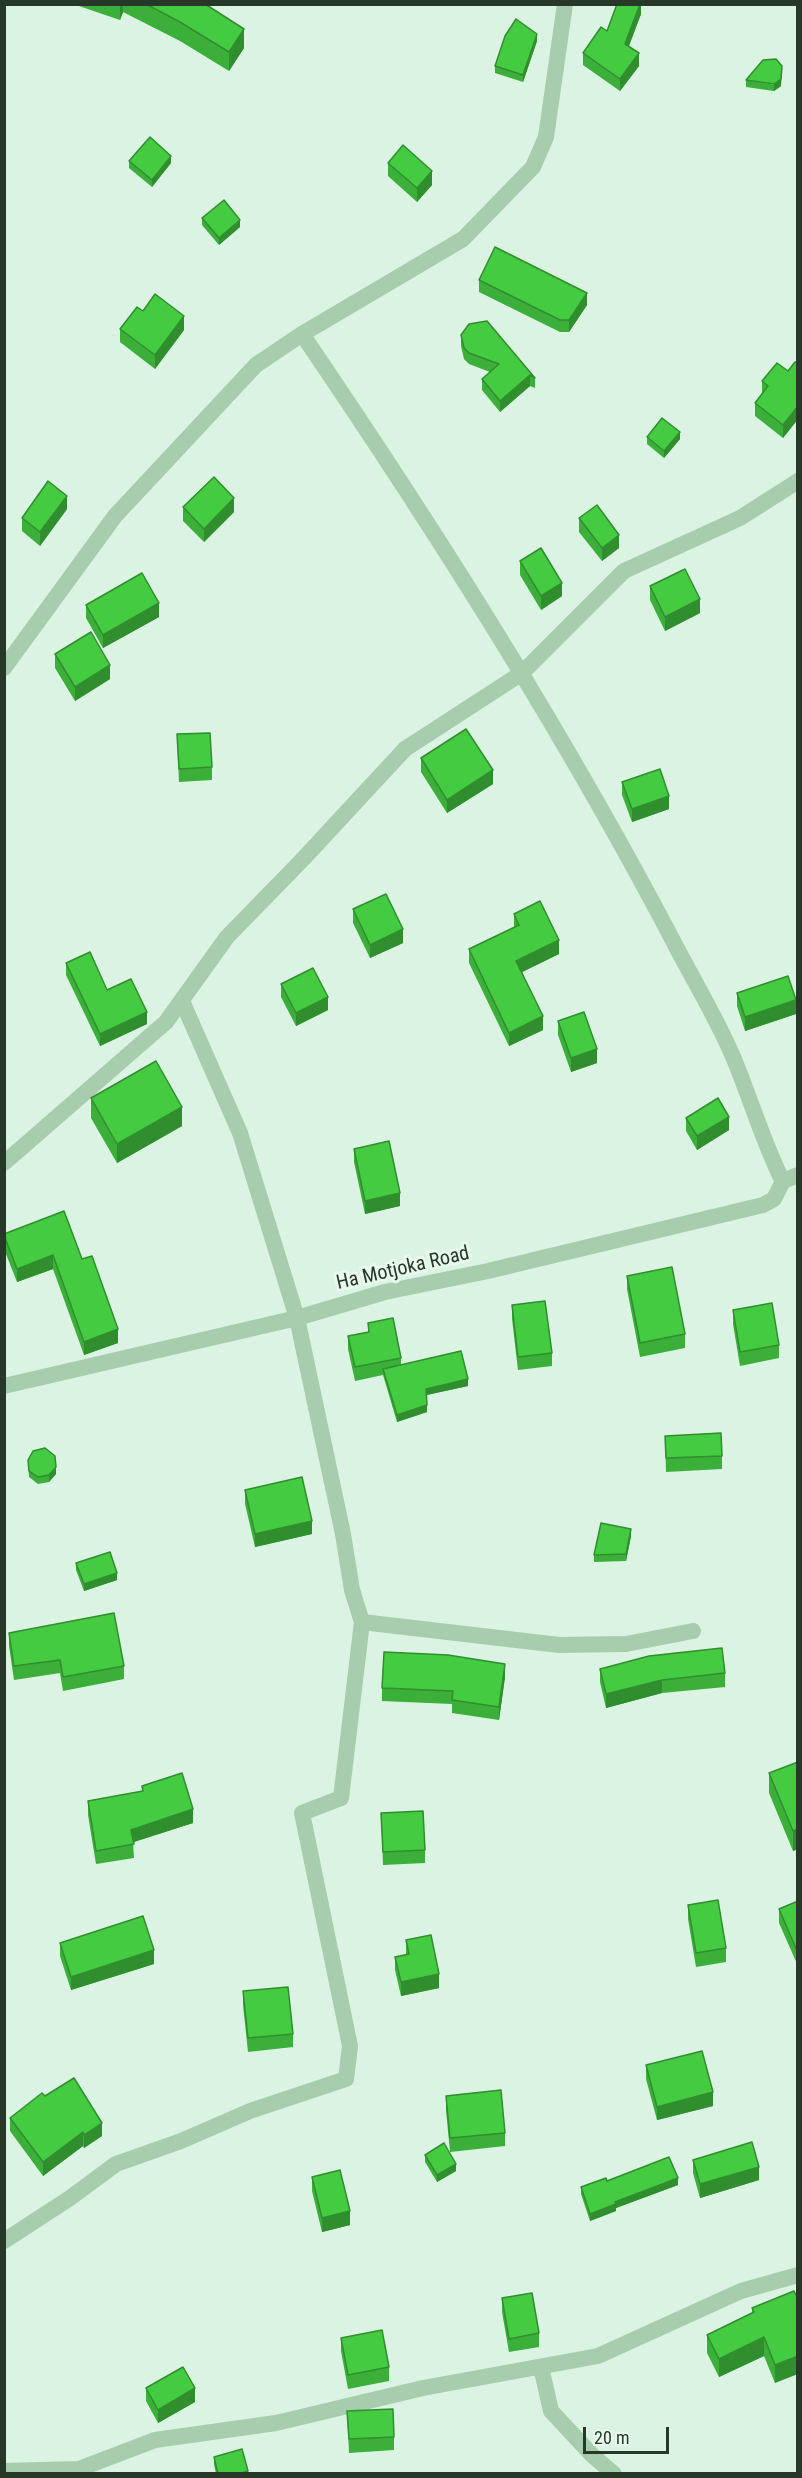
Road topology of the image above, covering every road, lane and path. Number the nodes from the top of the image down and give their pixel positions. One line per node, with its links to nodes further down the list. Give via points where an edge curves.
1 (565, 4): 2 (street, via 546,137 533,167 463,239)
2 (302, 334): 4 (street, via 256,365 115,516); 5 (street, via 380,449)
3 (798, 481): 5 (street, via 741,518 624,571)
4 (4, 668)
5 (522, 674): 6 (street, via 405,749 227,937); 8 (street, via 580,771 690,973 733,1057 769,1154)
6 (182, 1001): 7 (street, via 166,1022); 9 (street, via 240,1133)
7 (4, 1163)
8 (790, 1178): 9 (street, Ha Motjoka Road, via 774,1199 763,1205 385,1292)
9 (297, 1318): 10 (street, Ha Motjoka Road); 11 (street, via 352,1590)
10 (4, 1386)
11 (362, 1622): 12 (street, via 559,1645 626,1644); 13 (street, via 341,1798 303,1813 350,2046 346,2079 250,2111 116,2164)
12 (693, 1631)
13 (4, 2241)
14 (798, 2275): 15 (street, via 741,2291 598,2356)
15 (541, 2367): 16 (street, via 423,2388 276,2422 156,2440 79,2469); 17 (street, via 551,2411)
16 (4, 2471)
17 (614, 2474)

